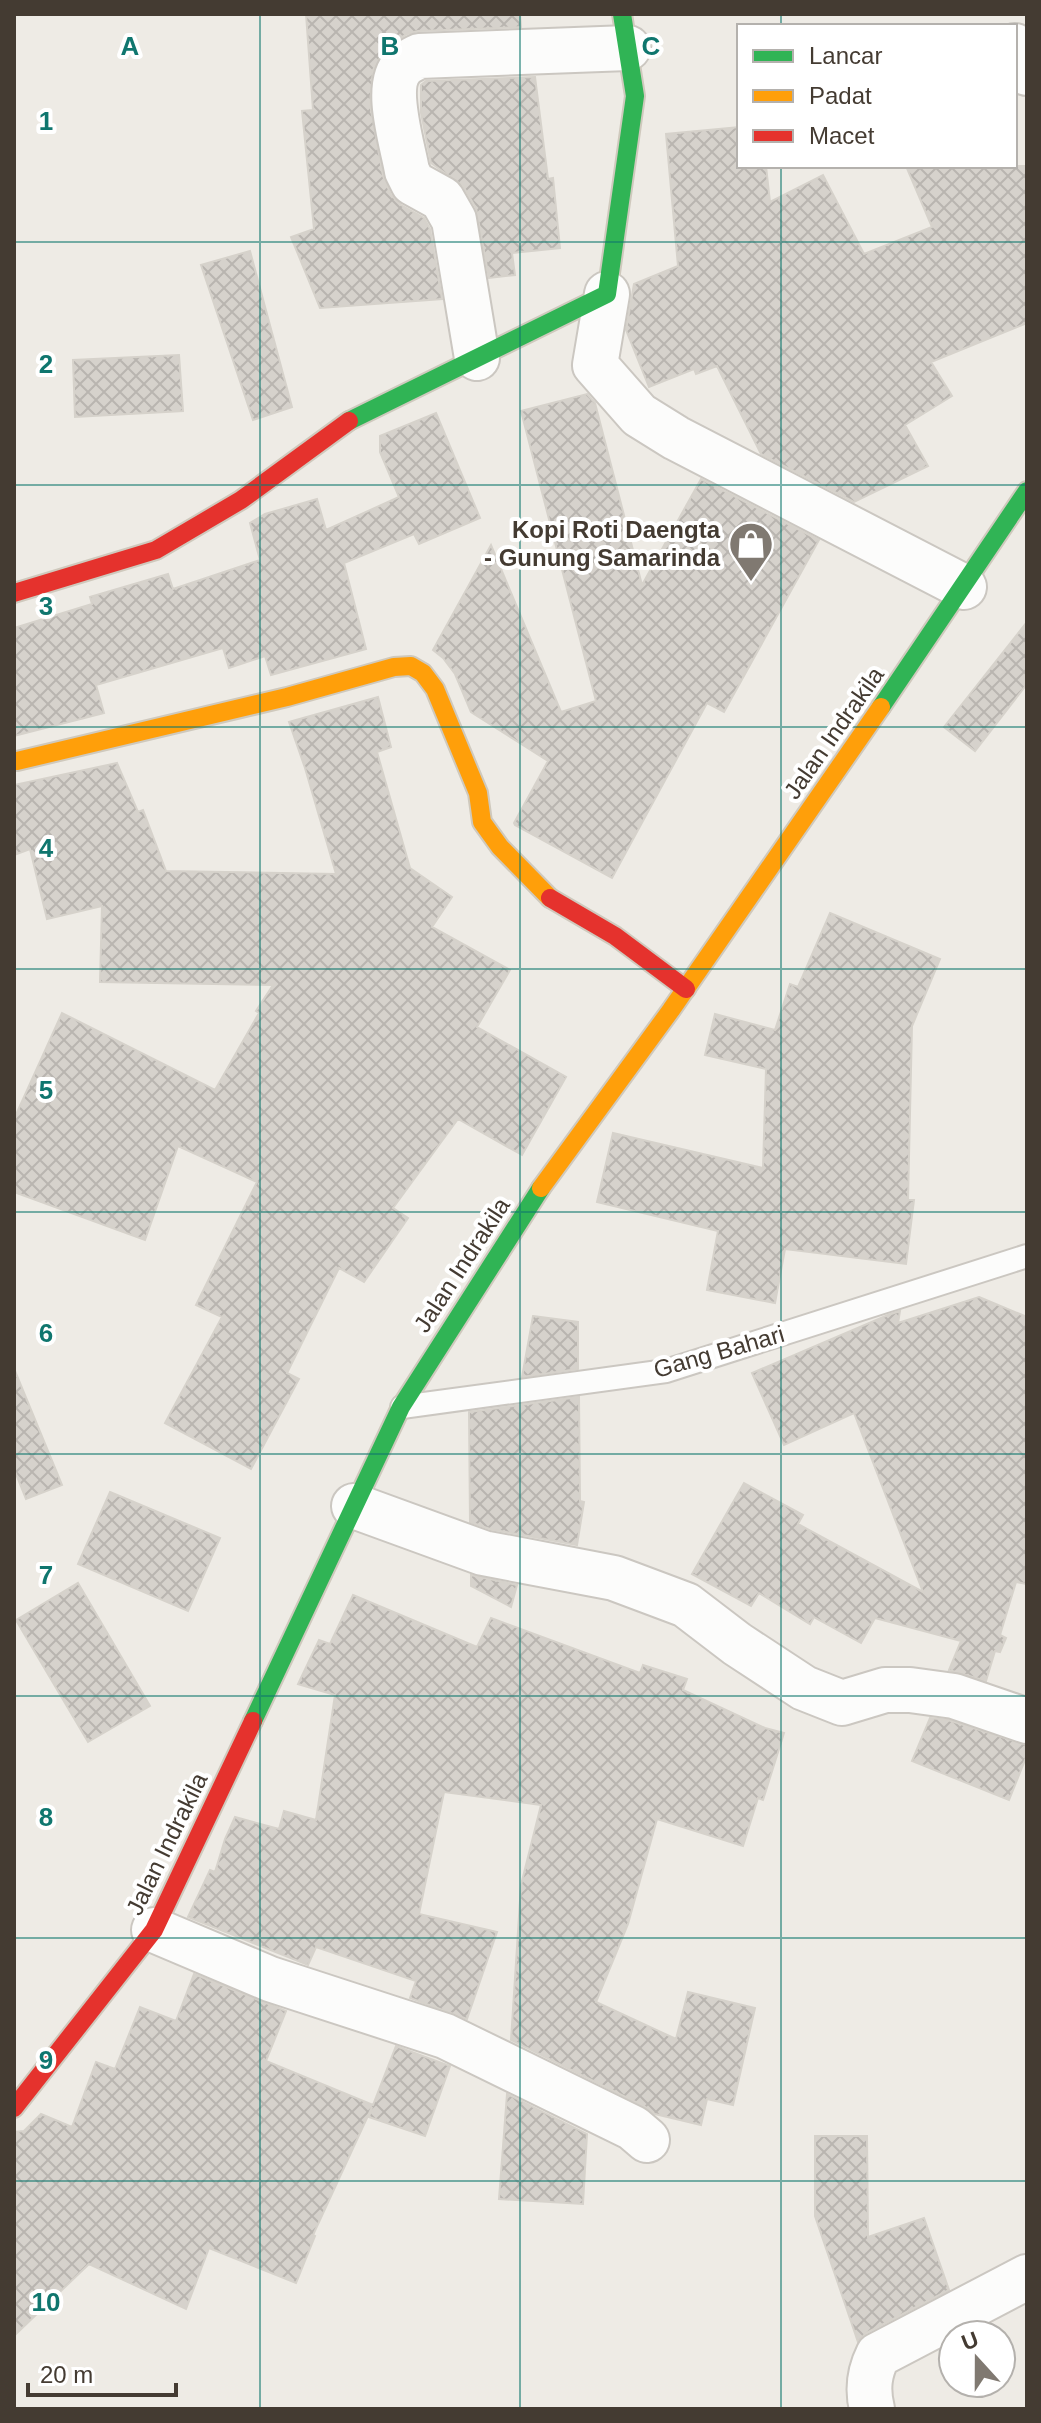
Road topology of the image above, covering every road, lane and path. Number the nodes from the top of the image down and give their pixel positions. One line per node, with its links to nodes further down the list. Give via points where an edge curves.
1 (625, 31): 4 (street, via 635,96); 5 (street, via 419,56 396,75 392,91 407,171 413,183 442,199 454,220)
2 (1017, 50): 3 (street)
3 (1027, 73)
4 (607, 294): 5 (street); 7 (street, via 595,365 639,415)
5 (477, 358): 8 (street, via 351,420 241,500 156,550)
6 (1027, 491): 7 (street, Jalan Indrakila)
7 (964, 587): 10 (street, Jalan Indrakila)
8 (14, 593)
9 (17, 761): 10 (street, via 411,666 435,689 478,793 482,822 500,847 547,896 615,936)
10 (686, 989): 12 (street, Jalan Indrakila, via 522,1215)
11 (1027, 1256): 12 (lane, Gang Bahari, via 666,1371)
12 (401, 1407): 13 (street, Jalan Indrakila)
13 (354, 1506): 14 (street, via 483,1553 614,1578 686,1605 804,1688 842,1703 876,1692 910,1690 954,1696); 15 (street, Jalan Indrakila)
14 (1027, 1721)
15 (154, 1930): 16 (street, Jalan Indrakila); 17 (street, via 270,1979 445,2036 633,2128)
16 (14, 2108)
17 (647, 2140)
18 (1027, 2277): 19 (street, via 878,2355 870,2371)
19 (872, 2409)

